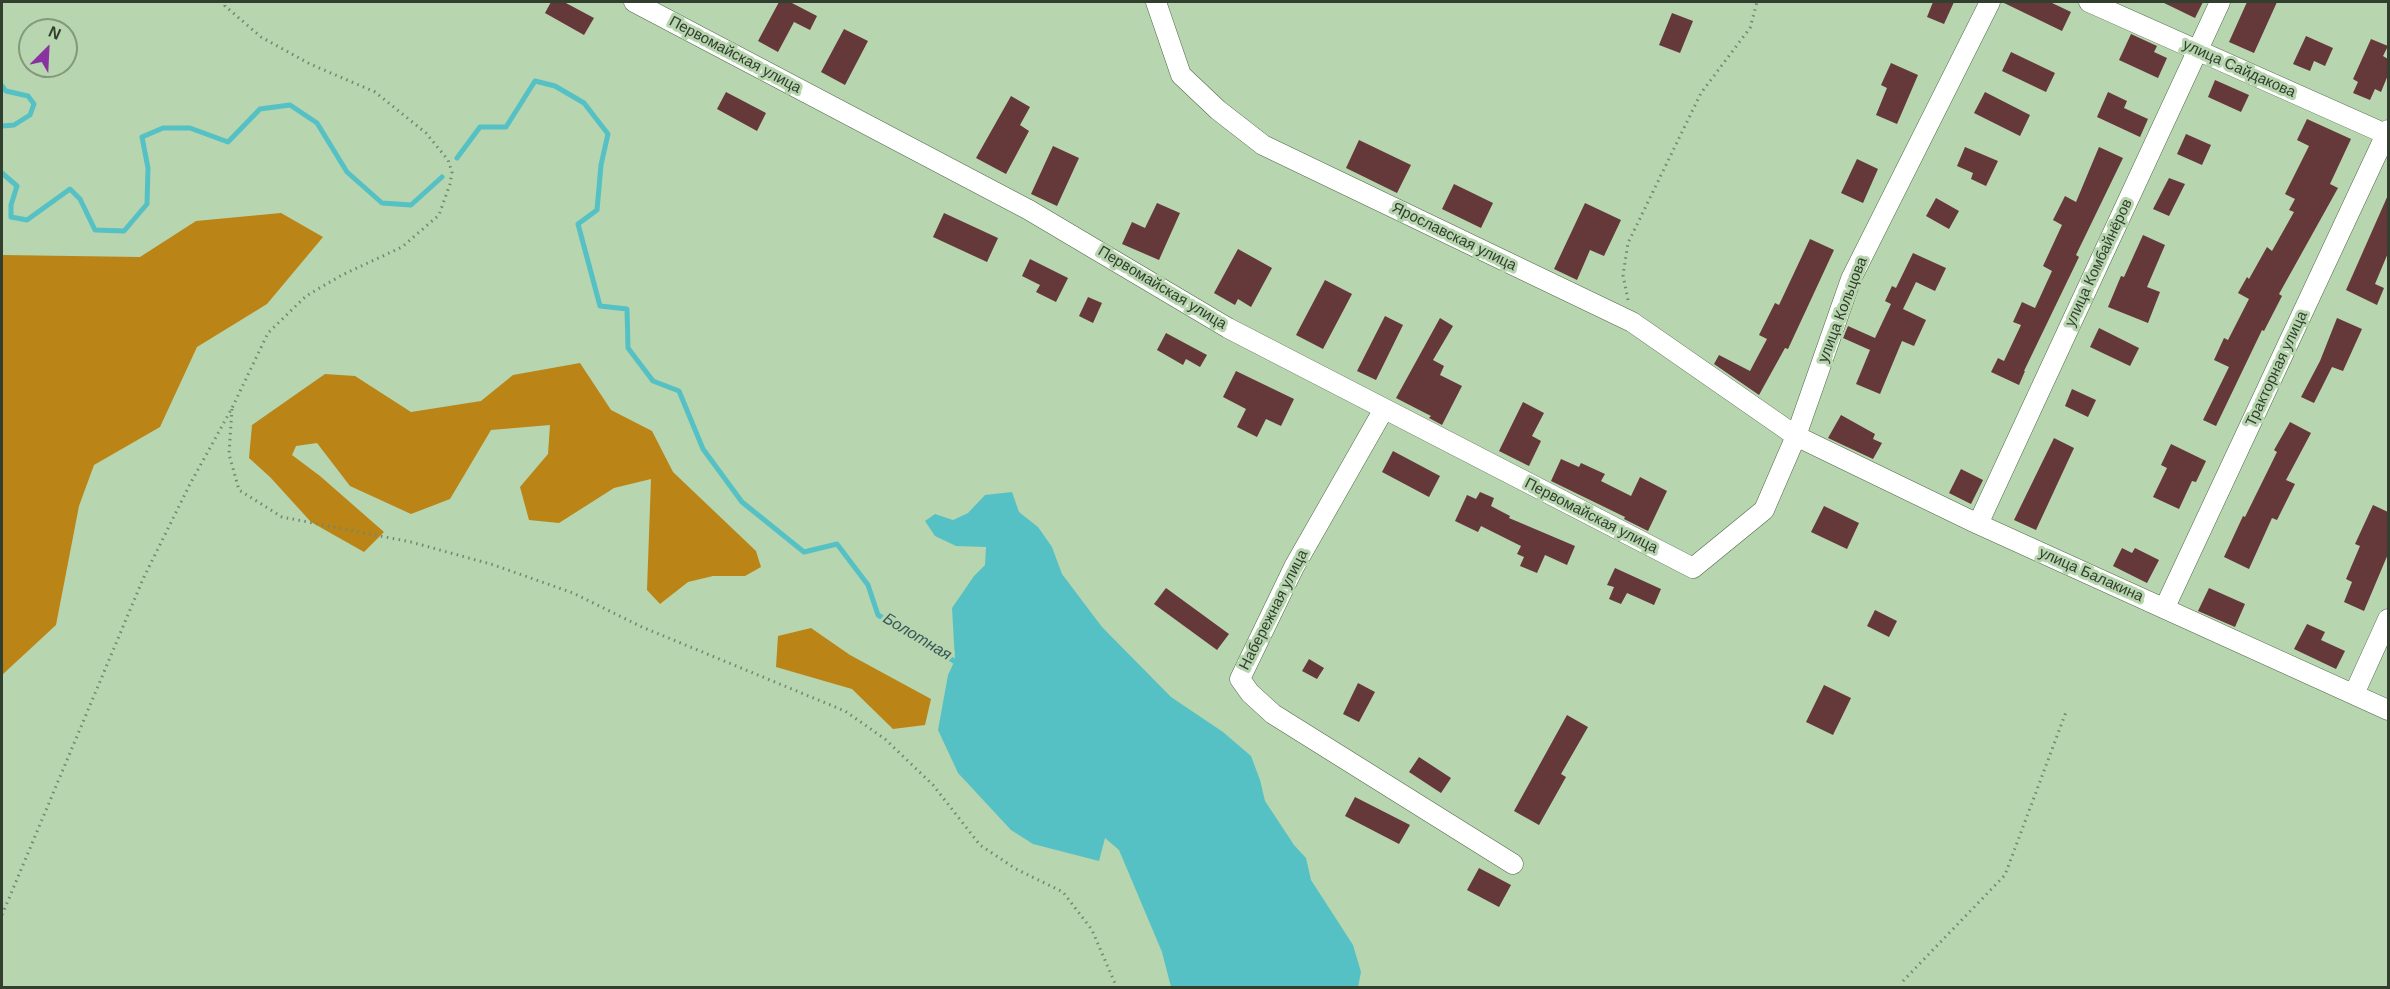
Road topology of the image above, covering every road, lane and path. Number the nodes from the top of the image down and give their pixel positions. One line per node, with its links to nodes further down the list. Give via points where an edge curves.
1 (225, 2): 11 (path, via 261,37 309,64 375,92 435,142 452,172 439,215 402,247 306,296 268,333)
2 (634, 2): 12 (street, Первомайская улица, via 1029,210 1228,328)
3 (1156, 2): 10 (street, Ярославская улица, via 1181,75 1263,145)
4 (1757, 2): 10 (path, via 1750,28 1701,93 1628,243 1623,275)
5 (1990, 2): 13 (street, улица Кольцова, via 1851,279)
6 (2089, 2): 8 (street, улица Сайдакова)
7 (2220, 2): 8 (street, улица Комбайнёров)
8 (2198, 51): 9 (street, улица Сайдакова); 14 (street, улица Комбайнёров)
9 (2388, 133): 16 (street, Тракторная улица)
10 (1632, 322): 13 (street, Ярославская улица)
11 (232, 408): 22 (path, via 143,579); 24 (path, via 229,454 238,490 282,517 411,542 494,565 573,593 653,632 845,711 885,739 933,786 980,845 1016,869 1063,892 1092,930)
12 (1384, 409): 15 (street, Первомайская улица); 21 (street, Набережная улица, via 1294,567 1240,679 1273,714)
13 (1796, 436): 14 (street, улица Балакина); 15 (street, улица Кольцова, via 1764,510)
14 (1978, 524): 16 (street, улица Балакина)
15 (1693, 568)
16 (2165, 607): 18 (street, улица Балакина)
17 (2388, 619): 18 (street)
18 (2354, 694): 19 (street, улица Балакина)
19 (2388, 710)
20 (2066, 712): 23 (path, via 2005,875)
21 (1513, 864)
22 (2, 915)
23 (1903, 981)
24 (1117, 987)

